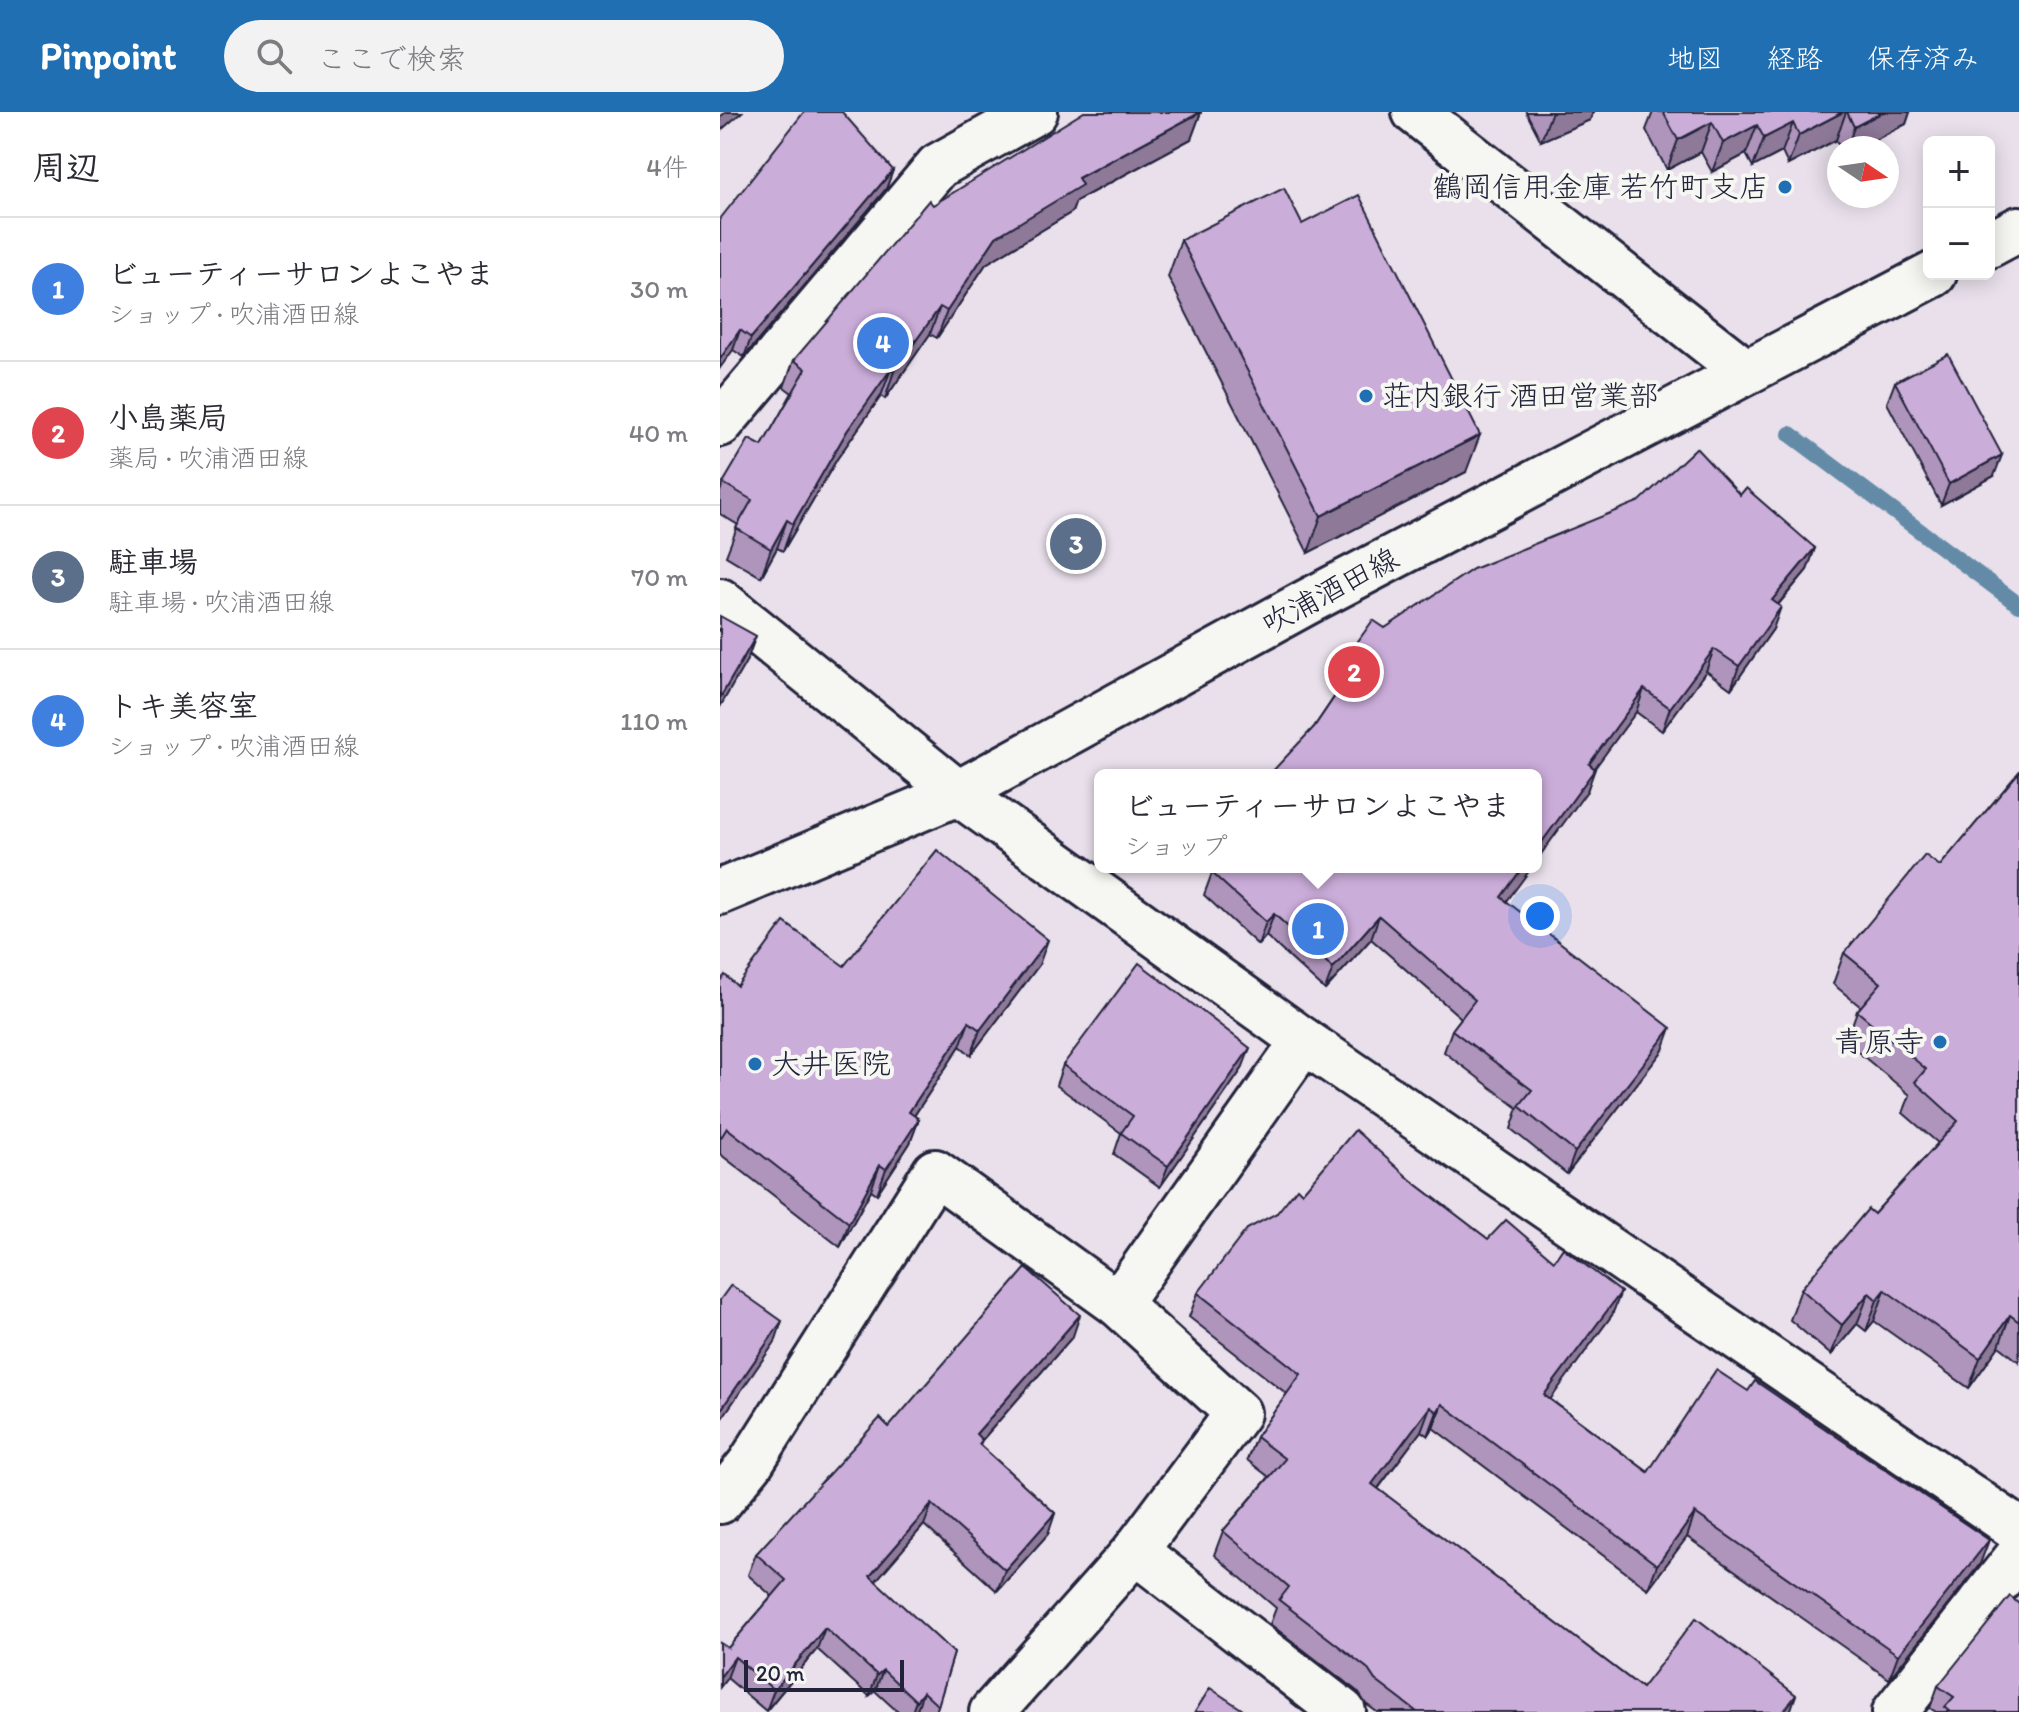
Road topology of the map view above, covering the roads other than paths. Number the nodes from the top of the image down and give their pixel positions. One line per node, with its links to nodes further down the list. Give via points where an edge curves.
1 (1035, 112): 7 (street, via 938,166)
2 (1415, 112): 6 (street)
3 (2019, 229): 4 (street)
4 (1995, 242)
5 (1923, 280): 6 (street, 吹浦酒田線)
6 (1746, 372): 9 (street, 吹浦酒田線, via 1307,602)
7 (720, 424)
8 (720, 601): 9 (street)
9 (958, 793): 10 (street, 吹浦酒田線); 11 (street)
10 (720, 892)
11 (1304, 1041): 12 (street); 14 (street)
12 (1118, 1304): 13 (street, via 935,1172 750,1464); 15 (street, via 1238,1413)
13 (720, 1501)
14 (2019, 1530)
15 (1135, 1551): 17 (street); 18 (street)
16 (2019, 1555): 19 (street)
17 (992, 1712)
18 (1343, 1712)
19 (1895, 1712)

